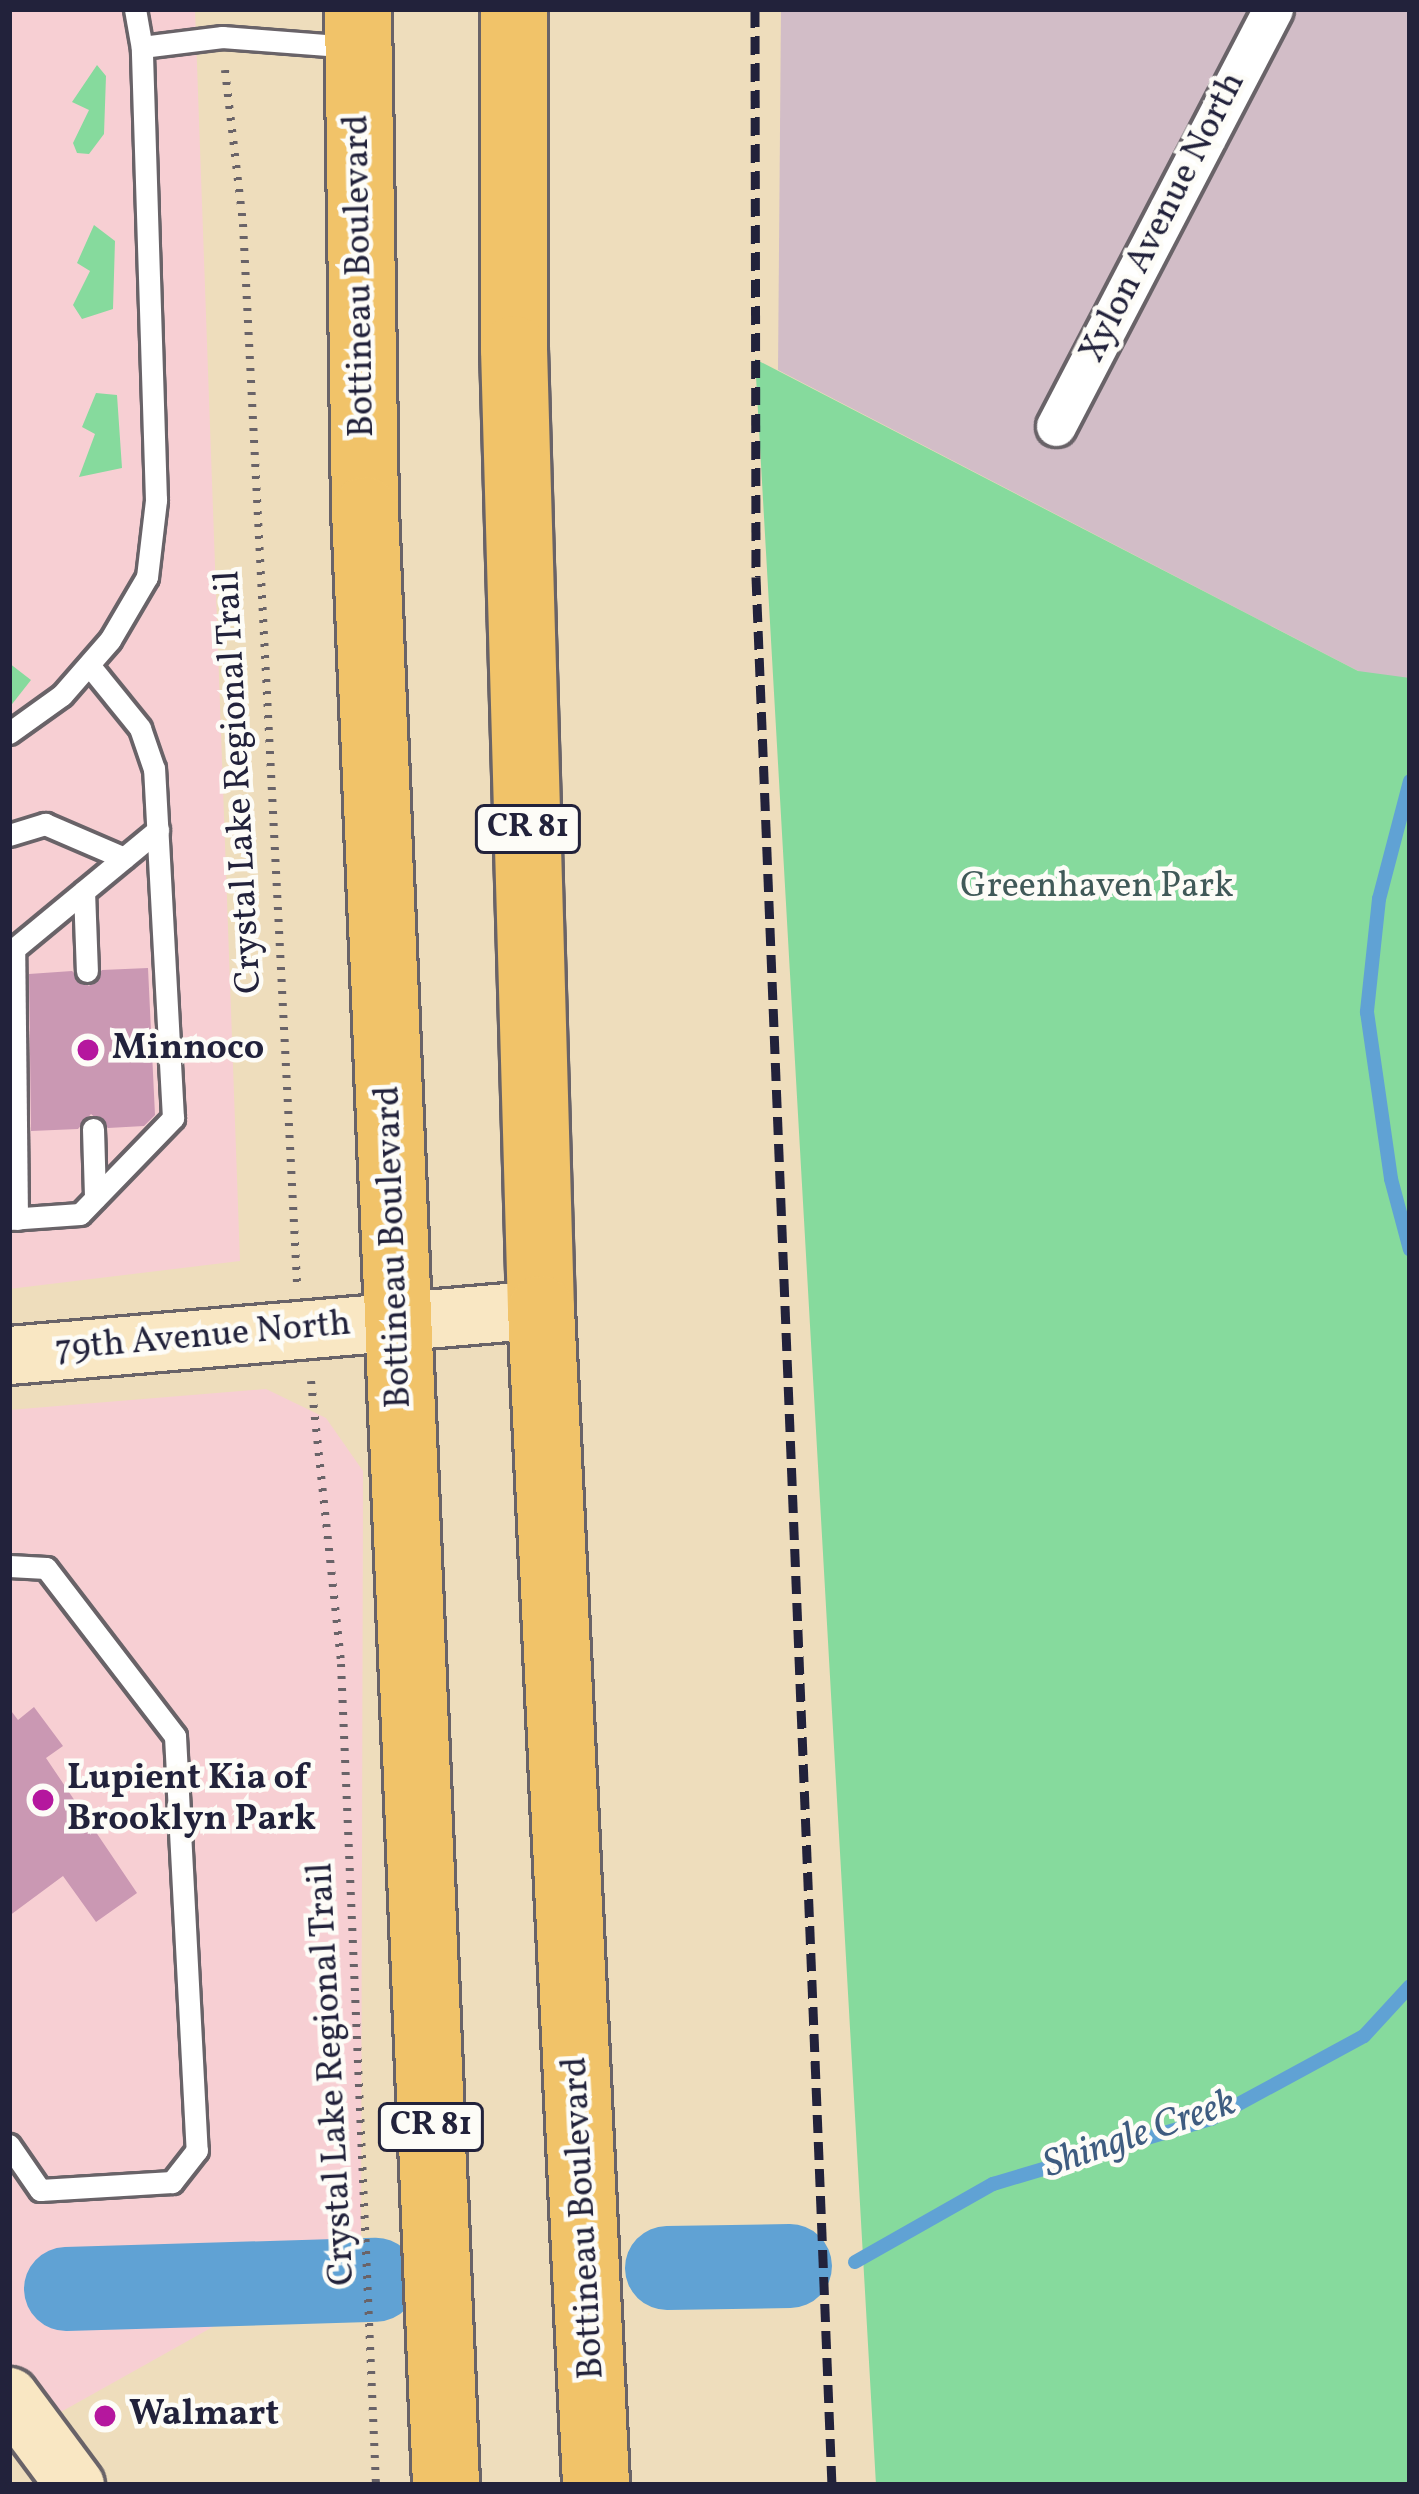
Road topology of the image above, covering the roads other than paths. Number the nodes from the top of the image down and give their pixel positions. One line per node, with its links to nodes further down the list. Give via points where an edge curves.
1 (135, 9): 5 (lane)
2 (514, 9): 17 (highway, Bottineau Boulevard / CR 81, via 514,349)
3 (1273, 9): 6 (street, Xylon Avenue North)
4 (358, 28): 5 (lane); 18 (highway, Bottineau Boulevard / CR 81, via 365,510)
5 (142, 47): 7 (lane, via 156,500 147,577)
6 (1056, 427)
7 (88, 665): 8 (lane); 9 (lane, via 140,728 154,769)
8 (9, 733)
9 (158, 830): 11 (lane); 15 (lane, via 172,1118)
10 (9, 835): 11 (lane, via 45,824)
11 (124, 858): 12 (lane)
12 (84, 890): 13 (lane); 16 (lane, via 14,949)
13 (87, 971)
14 (93, 1129): 15 (lane)
15 (95, 1198): 16 (lane, via 80,1214)
16 (13, 1219)
17 (541, 1310): 18 (street, 79th Avenue North); 25 (highway, Bottineau Boulevard / CR 81)
18 (398, 1321): 19 (street, 79th Avenue North); 24 (highway, Bottineau Boulevard / CR 81)
19 (9, 1355)
20 (9, 1566): 21 (lane, via 46,1568 175,1736 197,2150 172,2182 40,2190)
21 (9, 2145)
22 (9, 2396): 23 (street)
23 (75, 2485)
24 (446, 2485)
25 (596, 2485)

